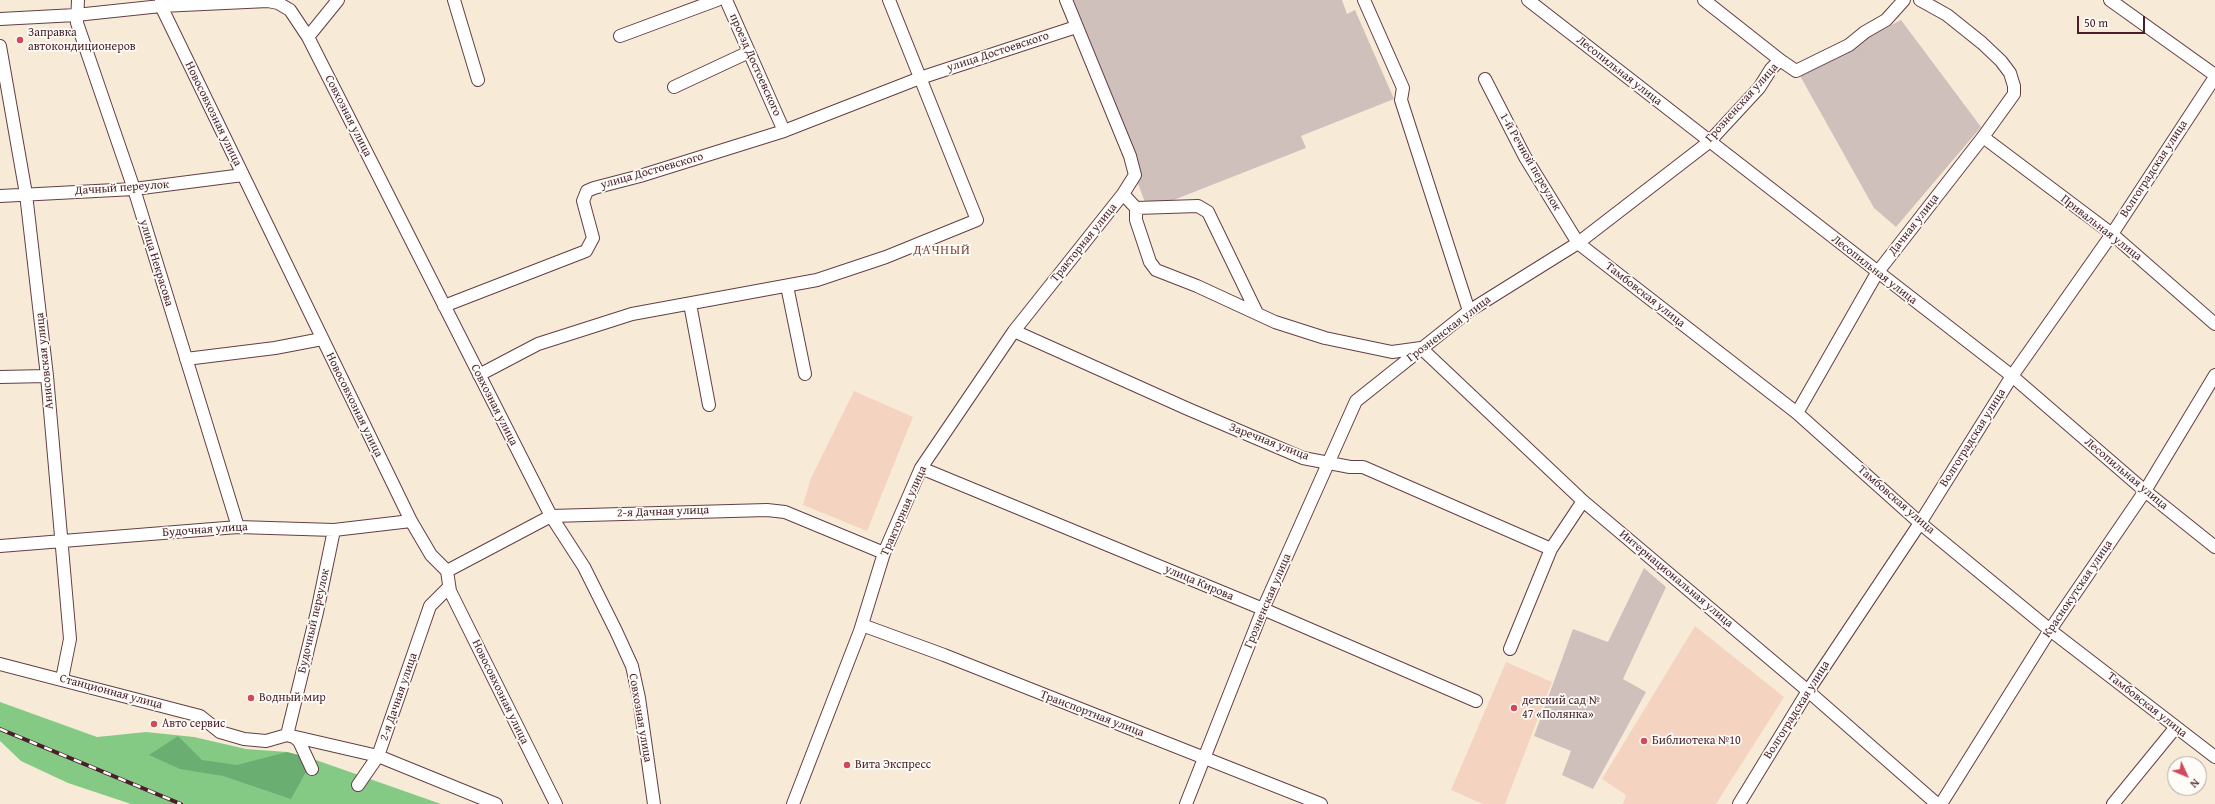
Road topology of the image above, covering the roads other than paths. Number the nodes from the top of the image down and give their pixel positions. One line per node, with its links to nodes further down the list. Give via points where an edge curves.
1 (78, 0): 16 (street, улица Некрасова)
2 (268, 0): 15 (street); 20 (street, Совхозная улица, via 284,5 296,17)
3 (338, 0): 20 (street)
4 (454, 0): 27 (street)
5 (717, 0): 19 (street)
6 (726, 0): 22 (street, проезд Достоевского)
7 (888, 0): 25 (street)
8 (1066, 0): 18 (street, Тракторная улица)
9 (1364, 0): 44 (street, via 1403,88 1401,100)
10 (1528, 0): 31 (street, Лесопильная улица)
11 (1704, 0): 23 (street)
12 (1904, 0): 23 (street, Грозненская улица, via 1886,20 1864,32 1849,45 1796,71)
13 (1920, 0): 30 (street, Дачная улица, via 1947,15 1982,43 2010,73 2014,94)
14 (2110, 0): 24 (street)
15 (161, 3): 16 (street); 32 (street, Новосовхозная улица)
16 (76, 15): 17 (street); 33 (street, улица Некрасова)
17 (0, 19)
18 (1076, 27): 25 (street, улица Достоевского); 35 (street, Тракторная улица, via 1130,156 1135,175)
19 (620, 36)
20 (308, 38): 43 (street, Совхозная улица)
21 (0, 46): 34 (street, Анисовская улица)
22 (749, 52): 28 (street); 29 (street, проезд Достоевского)
23 (1780, 60): 31 (street, Грозненская улица, via 1759,88)
24 (2215, 76): 38 (street, Волгоградская улица)
25 (920, 78): 29 (street, улица Достоевского); 41 (street, via 977,220 886,257 816,280)
26 (1485, 79): 39 (street, 1-й Речной переулок, via 1525,157)
27 (478, 80)
28 (674, 87)
29 (784, 131): 43 (street, улица Достоевского, via 588,191 583,201 593,238 586,251)
30 (1983, 137): 38 (street, Привальная улица); 40 (street, Дачная улица)
31 (1709, 142): 39 (street, Грозненская улица); 40 (street, Лесопильная улица)
32 (243, 175): 33 (street, Дачный переулок); 48 (street, Новосовхозная улица)
33 (134, 189): 34 (street, Дачный переулок); 50 (street, улица Некрасова)
34 (26, 194): 36 (street, Дачный переулок); 54 (street, Анисовская улица)
35 (1123, 194): 37 (street, Тракторная улица); 47 (street, Тракторная улица)
36 (0, 196)
37 (1136, 208): 45 (street, Тракторная улица, via 1136,220 1150,262 1156,270); 45 (street, via 1198,206 1208,212)
38 (2112, 234): 46 (street, Привальная улица); 55 (street, Волгоградская улица)
39 (1578, 243): 44 (street, Грозненская улица); 58 (street, Тамбовская улица)
40 (1877, 273): 55 (street, Лесопильная улица); 58 (street, Дачная улица)
41 (787, 286): 42 (street); 51 (street)
42 (690, 304): 52 (street, via 632,314 538,344); 57 (street)
43 (444, 306): 52 (street, Совхозная улица)
44 (1469, 311): 49 (street, Грозненская улица)
45 (1257, 312): 49 (street, Тракторная улица, via 1275,322 1359,346 1392,352)
46 (2215, 324)
47 (1014, 331): 59 (street, Заречная улица, via 1188,410 1303,458); 60 (street, Тракторная улица)
48 (322, 339): 50 (street, via 275,348); 64 (street, Новосовхозная улица)
49 (1421, 348): 59 (street, Грозненская улица, via 1356,401); 62 (street, Интернациональная улица)
50 (186, 359): 66 (street, улица Некрасова)
51 (805, 374)
52 (479, 375): 63 (street, Совхозная улица)
53 (2215, 375): 61 (street, Краснокутская улица)
54 (47, 376): 56 (street); 68 (street, Анисовская улица)
55 (2012, 376): 61 (street, Лесопильная улица); 65 (street, Волгоградская улица)
56 (0, 377)
57 (709, 405)
58 (1797, 413): 65 (street, Тамбовская улица)
59 (1328, 463): 71 (street, Заречная улица, via 1363,467); 75 (street, Грозненская улица)
60 (921, 468): 72 (street, Тракторная улица); 75 (street, улица Кирова)
61 (2145, 491): 70 (street, Лесопильная улица); 77 (street, Краснокутская улица)
62 (1582, 501): 71 (street); 81 (street, Интернациональная улица)
63 (552, 516): 72 (street, 2-я Дачная улица, via 767,510 784,512); 73 (street, 2-я Дачная улица); 92 (street, Совхозная улица, via 584,567 632,666)
64 (411, 522): 67 (street, Будочная улица); 73 (street, Новосовхозная улица, via 431,555)
65 (1920, 523): 77 (street, Тамбовская улица); 81 (street, Волгоградская улица)
66 (238, 527): 67 (street, Будочная улица); 68 (street, Будочная улица)
67 (334, 530): 84 (street, Будочный переулок)
68 (60, 542): 69 (street, Будочная улица); 80 (street, Анисовская улица, via 70,639)
69 (0, 546)
70 (2215, 547)
71 (1551, 549): 78 (street)
72 (884, 553): 76 (street, Тракторная улица)
73 (447, 571): 74 (street, Новосовхозная улица)
74 (450, 587): 85 (street, 2-я Дачная улица, via 430,606); 91 (street, Новосовхозная улица)
75 (1263, 610): 82 (street, улица Кирова); 86 (street, Грозненская улица)
76 (862, 625): 86 (street, Транспортная улица); 93 (street, Тракторная улица)
77 (2050, 630): 83 (street, Тамбовская улица); 98 (street, Краснокутская улица)
78 (1510, 650)
79 (0, 664): 80 (street, Станционная улица)
80 (62, 678): 84 (street, Станционная улица, via 200,716 220,732 244,739 266,740)
81 (1808, 691): 96 (street, Волгоградская улица); 97 (street, Интернациональная улица)
82 (1476, 701)
83 (2176, 727): 87 (street, Тамбовская улица); 99 (street)
84 (287, 735): 85 (street, Станционная улица); 88 (street, via 299,741)
85 (378, 756): 89 (street, 2-я Дачная улица); 90 (street, Станционная улица)
86 (1203, 756): 94 (street, Грозненская улица); 95 (street, Транспортная улица)
87 (2215, 757)
88 (312, 770)
89 (358, 785)
90 (496, 804)
91 (556, 804)
92 (654, 804)
93 (793, 804)
94 (1186, 804)
95 (1321, 804)
96 (1739, 804)
97 (1936, 804)
98 (1941, 804)
99 (2113, 804)

